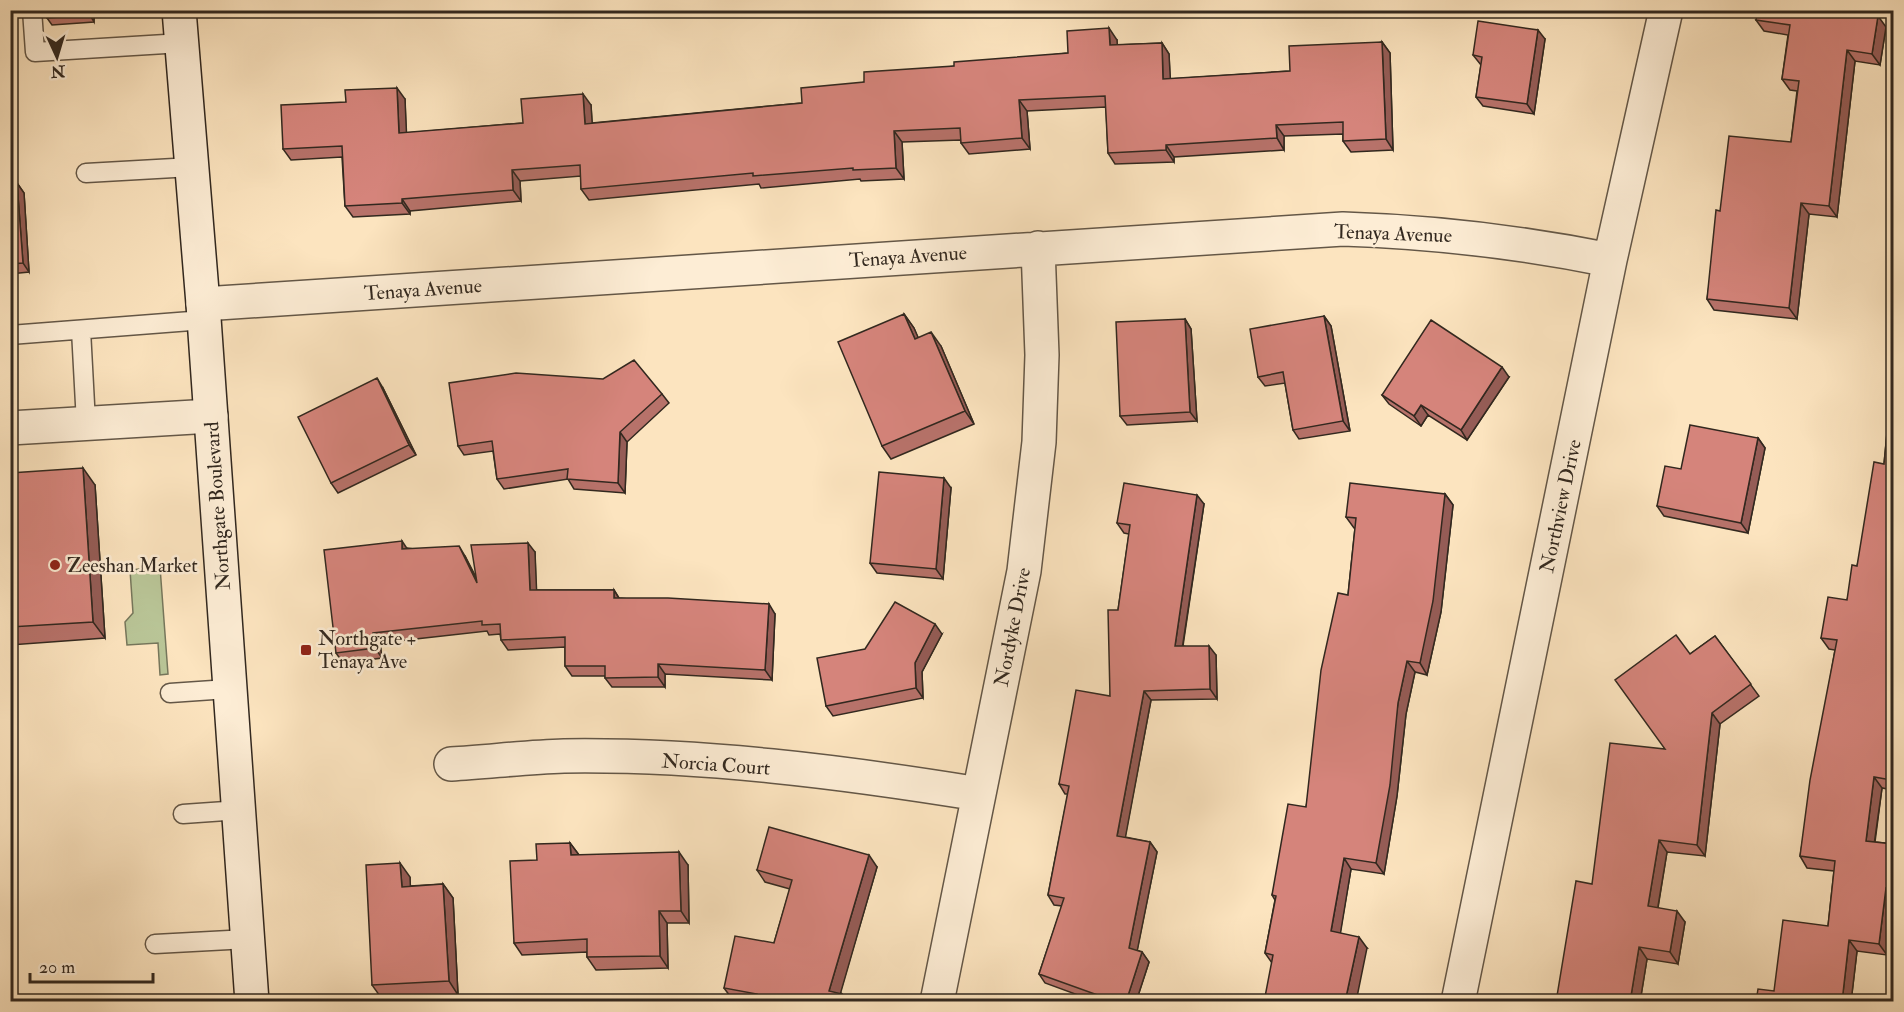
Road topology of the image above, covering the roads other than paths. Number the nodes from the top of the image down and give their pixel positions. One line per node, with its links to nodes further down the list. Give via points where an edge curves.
1 (32, 10): 4 (lane, via 35,52)
2 (179, 10): 4 (street, Northgate Boulevard)
3 (1666, 10): 8 (street, Northview Drive)
4 (182, 44): 5 (street, Northgate Boulevard)
5 (192, 166): 6 (lane); 9 (street, Northgate Boulevard)
6 (86, 173)
7 (1038, 248): 8 (street, Tenaya Avenue, via 1343,229 1419,231); 9 (street, Tenaya Avenue); 18 (street, Nordyke Drive, via 1042,355 1039,442 1024,571)
8 (1610, 260): 25 (street, Northview Drive)
9 (203, 312): 10 (lane); 12 (street, Northgate Boulevard)
10 (81, 330): 11 (lane); 13 (lane)
11 (10, 335)
12 (211, 416): 13 (street); 15 (street, Northgate Boulevard)
13 (87, 423): 14 (street)
14 (10, 428)
15 (228, 689): 16 (lane); 19 (street, Northgate Boulevard)
16 (170, 693)
17 (451, 764): 18 (street, Norcia Court, via 564,756 696,761 860,775)
18 (979, 794): 24 (street, Nordyke Drive)
19 (240, 810): 20 (lane); 21 (street, Northgate Boulevard)
20 (183, 814)
21 (248, 939): 22 (lane); 23 (street, Northgate Boulevard)
22 (155, 944)
23 (252, 1002)
24 (937, 1002)
25 (1458, 1002)

